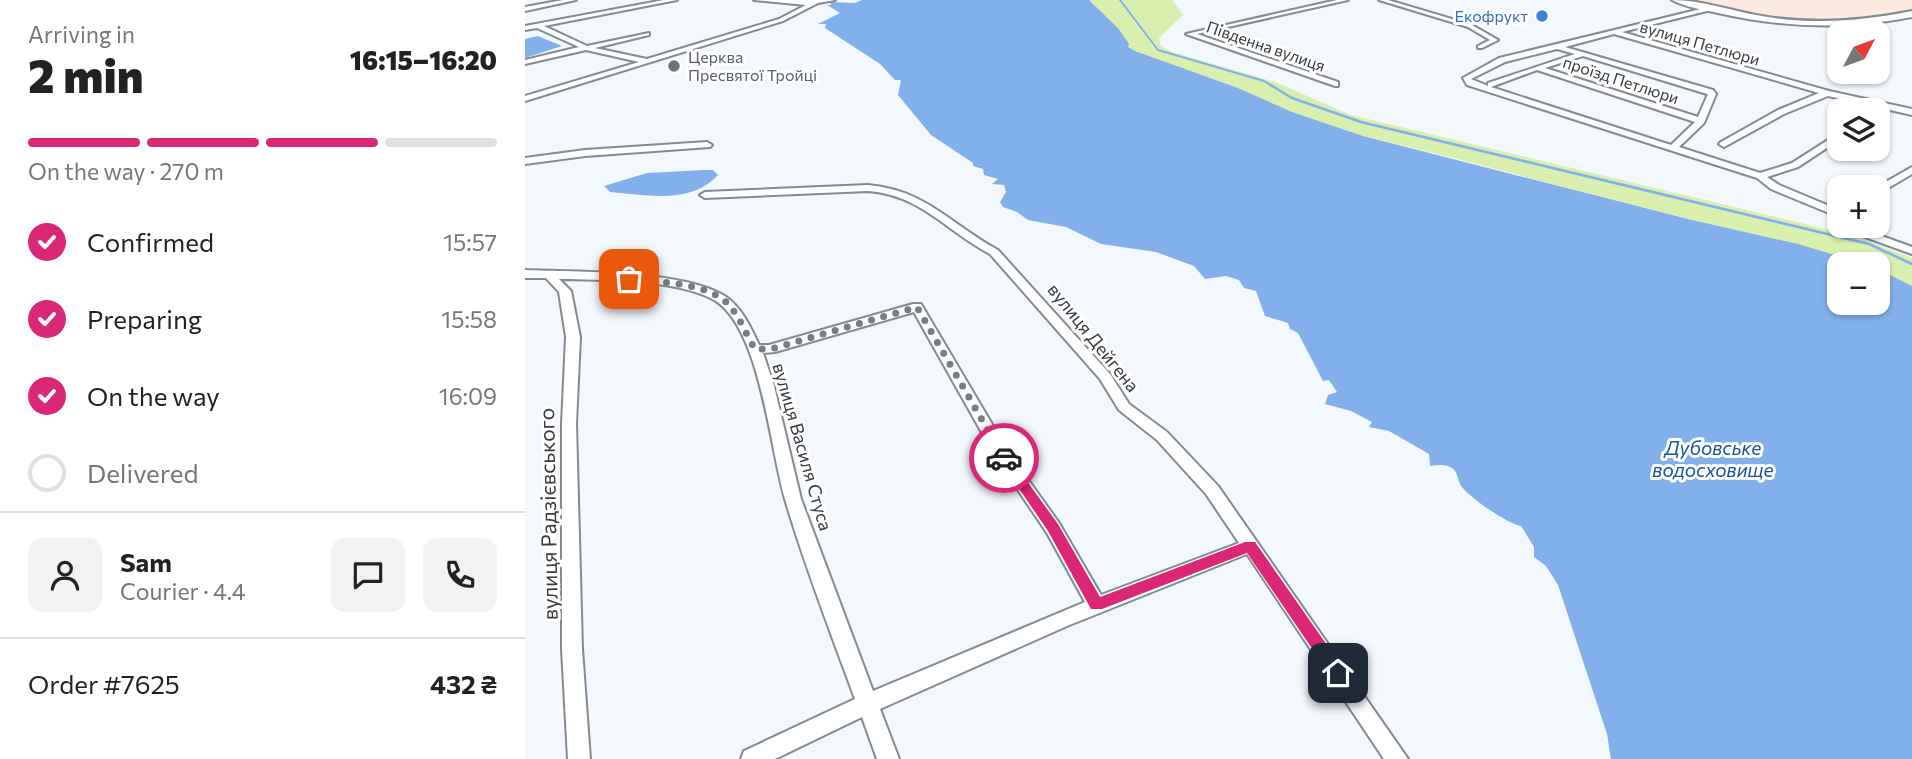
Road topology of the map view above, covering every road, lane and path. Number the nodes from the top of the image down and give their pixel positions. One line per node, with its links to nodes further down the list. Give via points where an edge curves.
1 (568, 0): 9 (street)
2 (674, 0): 13 (street)
3 (757, 0): 8 (street)
4 (832, 0): 8 (street)
5 (1345, 0): 24 (street, Південна вулиця, via 1189,34)
6 (1382, 0): 18 (street, via 1470,26 1495,40)
7 (1676, 0): 10 (main road, вулиця Петлюри)
8 (815, 2): 21 (street, via 781,20)
9 (525, 9)
10 (1709, 9): 11 (main road, via 1777,23 1825,26); 15 (street, вулиця Петлюри)
11 (1912, 14)
12 (525, 19): 13 (street)
13 (537, 26): 14 (street); 19 (street)
14 (525, 28)
15 (1612, 32): 17 (street); 26 (street, вулиця Петлюри)
16 (647, 34): 19 (street)
17 (1554, 46): 20 (street); 25 (street, via 1502,60 1467,78)
18 (1480, 47)
19 (586, 48): 21 (street); 22 (street)
20 (1581, 54): 23 (street, проїзд Петлюри); 29 (street, via 1710,92)
21 (647, 61): 27 (street)
22 (525, 62)
23 (1537, 68): 25 (street); 29 (street, проїзд Петлюри)
24 (1335, 84)
25 (1486, 86): 33 (street)
26 (1827, 93): 28 (street, вулиця Петлюри); 30 (street)
27 (525, 99)
28 (1912, 112)
29 (1700, 121): 33 (street)
30 (1724, 144)
31 (1827, 144): 36 (street, via 1795,165)
32 (707, 145): 34 (street)
33 (1672, 149): 36 (street)
34 (525, 161)
35 (1912, 170): 37 (street)
36 (1760, 176): 39 (street)
37 (1890, 184)
38 (705, 195): 45 (street, вулиця Дейгена, via 875,188 901,192 930,207 993,252 1105,377 1124,407 1162,436 1212,491)
39 (1827, 208)
40 (1877, 238): 41 (street)
41 (1912, 251)
42 (525, 274): 43 (street, вулиця Василя Стуса)
43 (549, 275): 44 (street, вулиця Василя Стуса, via 629,279 706,292 730,306); 48 (street, вулиця Радзієвського, via 565,291 573,337 569,424 572,649)
44 (755, 349): 46 (street, via 771,349 917,307); 47 (street, вулиця Василя Стуса, via 793,496)
45 (1250, 546): 46 (street); 51 (street, вулиця Дейгена)
46 (1097, 605): 47 (street)
47 (867, 702): 49 (street); 50 (street, вулиця Василя Стуса)
48 (579, 759)
49 (752, 759)
50 (888, 759)
51 (1397, 759)

